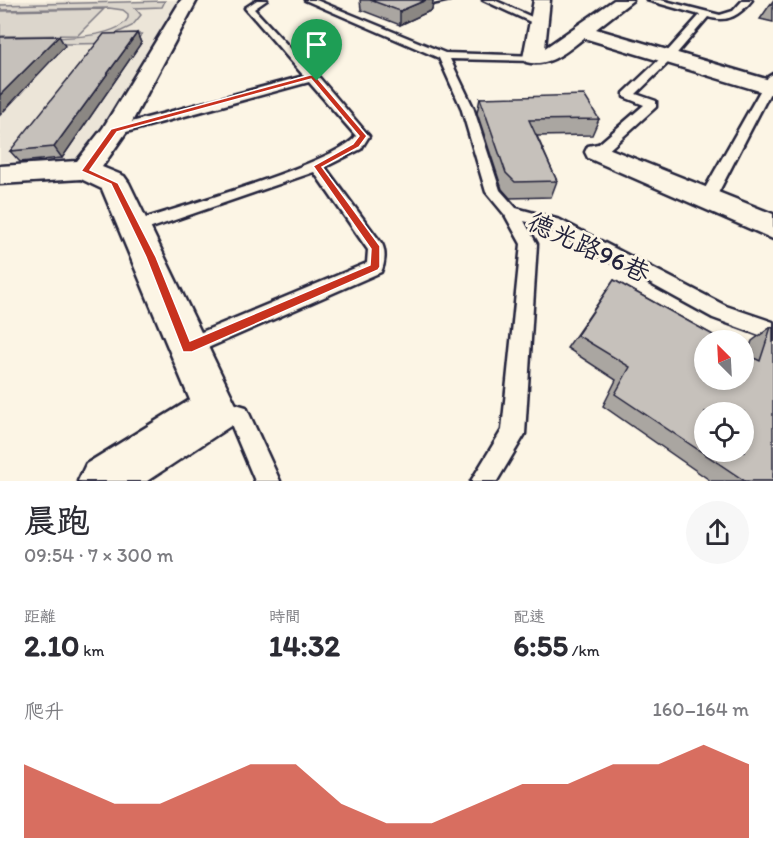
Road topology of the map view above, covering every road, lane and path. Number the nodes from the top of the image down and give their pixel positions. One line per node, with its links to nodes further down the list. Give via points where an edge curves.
1 (189, 0): 19 (street)
2 (263, 0): 17 (lane, via 249,8)
3 (311, 0): 14 (lane)
4 (446, 0): 10 (lane)
5 (487, 0): 12 (lane)
6 (542, 0): 12 (street)
7 (625, 0): 13 (street)
8 (651, 0): 11 (lane)
9 (748, 0): 11 (lane, via 736,13 720,18)
10 (431, 3)
11 (706, 14): 15 (lane)
12 (538, 22): 16 (street)
13 (582, 31): 15 (street); 16 (street, via 546,56)
14 (443, 56): 16 (lane); 25 (lane, 德光路96巷, via 466,107 493,192)
15 (668, 57): 18 (street); 20 (lane, via 628,95 652,105)
16 (533, 58)
17 (313, 77): 19 (lane); 21 (lane, via 363,136 356,146)
18 (771, 84): 24 (lane)
19 (114, 131): 22 (street)
20 (598, 152): 24 (street)
21 (317, 166): 27 (lane); 29 (lane, via 376,249 375,267)
22 (85, 171): 23 (street); 27 (street, via 114,183)
23 (0, 175)
24 (707, 199): 26 (street)
25 (511, 212): 28 (lane, 德光路96巷, via 554,225 720,312); 33 (lane, via 529,243 513,434)
26 (773, 226)
27 (137, 227): 29 (street)
28 (773, 331)
29 (187, 348): 30 (street)
30 (216, 409): 31 (street); 32 (lane, via 238,415)
31 (103, 481)
32 (268, 481)
33 (483, 481)

